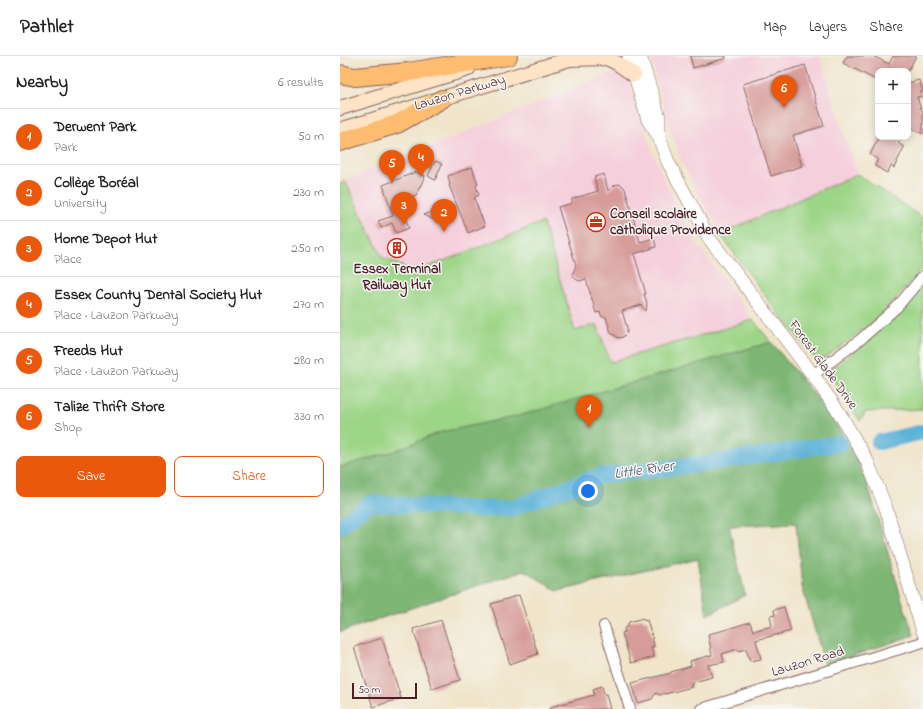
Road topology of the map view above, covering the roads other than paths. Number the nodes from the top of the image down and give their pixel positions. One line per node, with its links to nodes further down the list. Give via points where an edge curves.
1 (508, 56): 6 (highway, via 408,72 356,77)
2 (512, 56): 9 (main road, Lauzon Parkway)
3 (629, 56): 7 (street, Forest Glade Drive)
4 (640, 56): 11 (street, Forest Glade Drive, via 659,117)
5 (575, 57): 7 (main road, Lauzon Parkway, via 607,58); 8 (main road, Lauzon Parkway)
6 (340, 74)
7 (634, 75): 11 (street, Forest Glade Drive, via 648,120)
8 (442, 98): 10 (main road, Lauzon Parkway); 12 (highway, via 397,124)
9 (340, 108)
10 (340, 130)
11 (659, 137): 14 (street, Forest Glade Drive, via 668,162 709,238)
12 (340, 142)
13 (923, 276): 14 (street, via 897,307 861,339)
14 (812, 375): 16 (street, Forest Glade Drive, via 840,414 867,461 886,508)
15 (604, 626): 18 (street)
16 (923, 632)
17 (923, 642): 19 (street, Lauzon Road)
18 (630, 709)
19 (701, 709)

